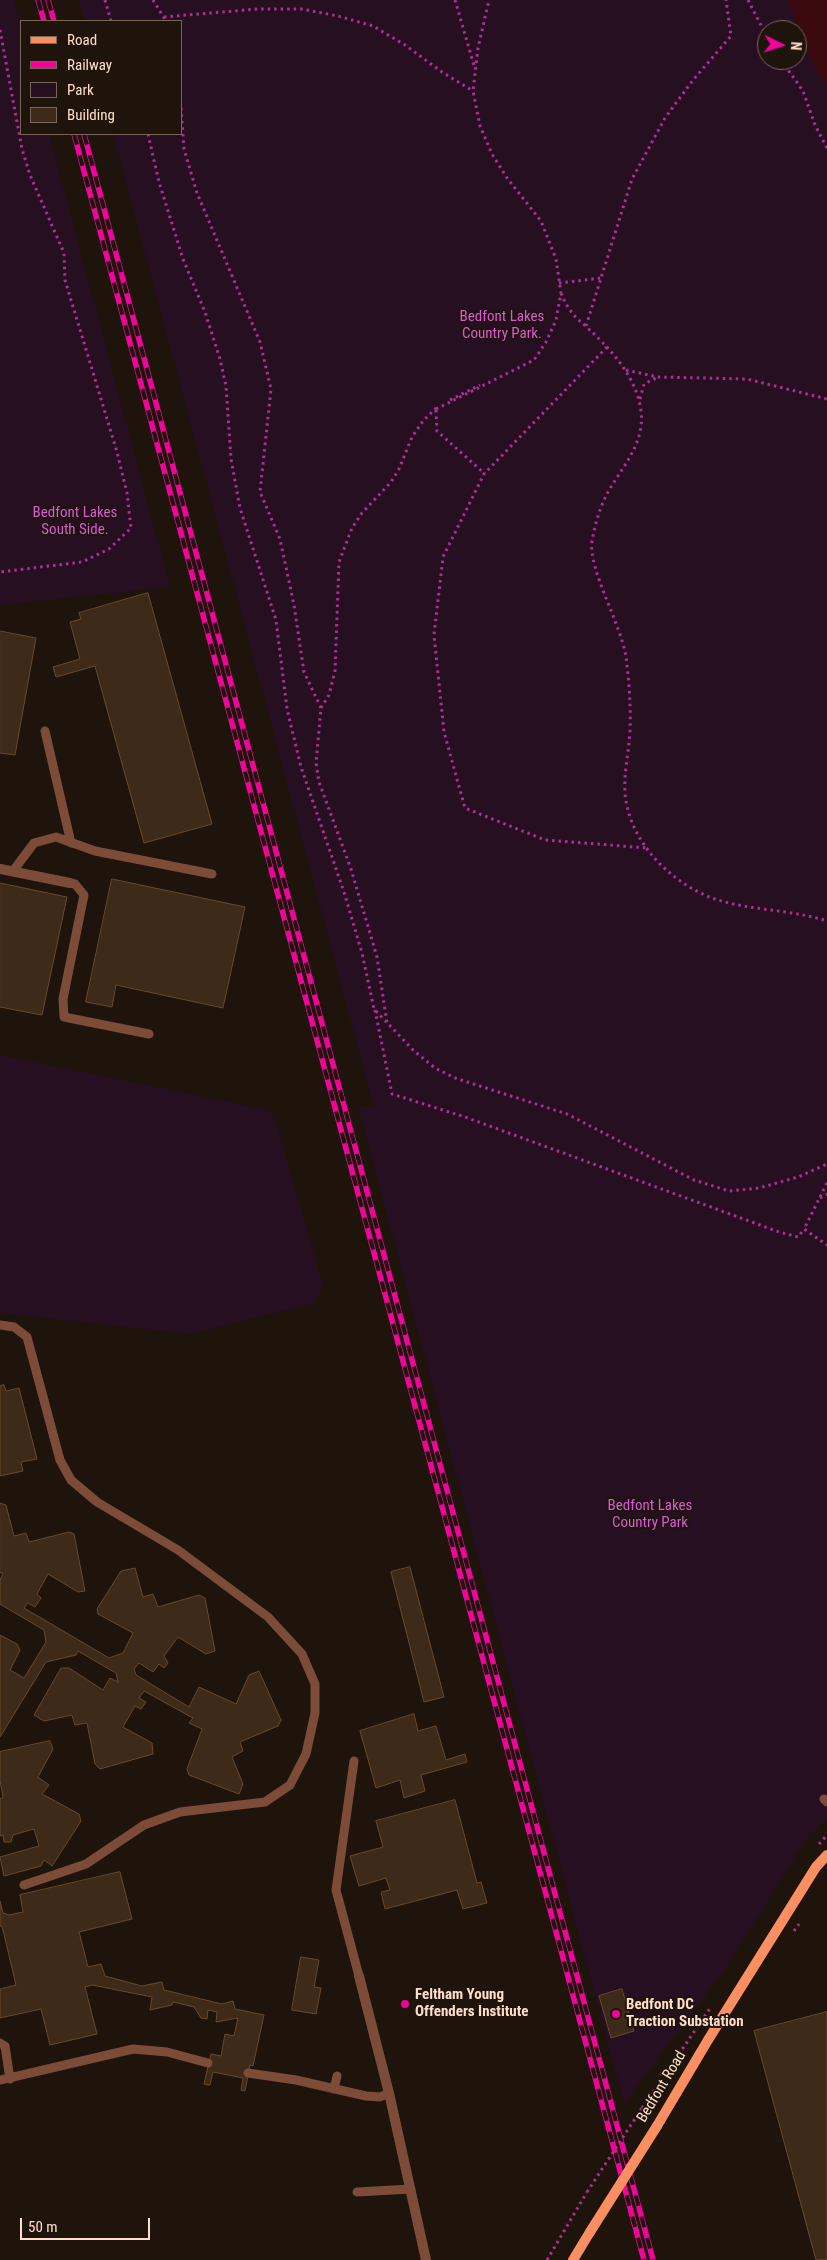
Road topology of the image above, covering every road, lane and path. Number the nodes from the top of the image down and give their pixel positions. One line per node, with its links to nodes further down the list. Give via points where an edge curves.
1 (104, 0): 8 (path)
2 (153, 0): 7 (path)
3 (455, 0): 12 (path)
4 (489, 0): 12 (path)
5 (726, 0): 17 (path, via 731,36 665,118 632,180)
6 (748, 0): 9 (path)
7 (165, 19): 13 (path, via 257,9 301,9 338,16 373,26)
8 (112, 20)
9 (758, 20)
10 (0, 30): 29 (path, via 22,149 64,253 65,280 117,452 127,492 131,528 109,549 82,562)
11 (788, 70): 16 (path, via 803,91)
12 (476, 71): 13 (path)
13 (473, 91): 18 (path, via 480,126 492,154 541,221 556,259)
14 (182, 122): 30 (path, via 184,149 198,193 260,342 271,388 260,492 280,539 304,672)
15 (148, 135): 39 (path, via 183,259 220,359 240,508 276,620 287,709 301,767 360,944)
16 (827, 148)
17 (601, 278): 18 (path); 20 (path)
18 (559, 283): 19 (path)
19 (561, 293): 20 (path, via 568,310); 26 (path, via 556,320 534,360)
20 (586, 326): 21 (path)
21 (607, 348): 22 (path); 28 (path)
22 (625, 370): 23 (path); 25 (path)
23 (658, 377): 24 (path, via 746,379); 25 (path, via 644,384)
24 (827, 399)
25 (640, 402): 33 (path, via 641,435 596,518 591,545 595,568 619,627 625,655 630,732 624,768 627,807)
26 (445, 404): 27 (path); 27 (path, via 498,378 466,390)
27 (436, 409): 28 (path, via 437,432); 30 (path, via 422,421 412,437 391,482 352,528 339,562 335,671 329,695)
28 (485, 474): 33 (path, via 443,557 434,635 444,732 465,808 545,840)
29 (0, 572)
30 (321, 708): 40 (path, via 316,763 319,782 351,870 377,957)
31 (44, 731): 32 (lane)
32 (71, 843): 35 (lane, via 56,837 34,842); 36 (lane, via 95,851)
33 (646, 848): 38 (path, via 657,862 710,897 730,904)
34 (0, 869): 35 (street)
35 (13, 871): 37 (street)
36 (212, 874)
37 (70, 883): 41 (lane, via 84,895 63,999 64,1017)
38 (827, 921)
39 (374, 1009): 40 (path); 46 (path, via 392,1094 465,1117 779,1232 798,1237)
40 (387, 1023): 42 (path, via 435,1068 455,1078 567,1114 694,1180 729,1191 759,1188 798,1177)
41 (148, 1034)
42 (827, 1164)
43 (827, 1184): 45 (path)
44 (827, 1194): 45 (path)
45 (819, 1198): 46 (path)
46 (804, 1229): 47 (path)
47 (827, 1245)
48 (0, 1325): 51 (lane, via 14,1327 27,1337 60,1460 71,1480 98,1502 178,1550 268,1617 302,1654 315,1684 315,1712 306,1754 290,1785 265,1802 180,1812 144,1825 86,1864)
49 (354, 1761): 52 (lane, via 336,1890)
50 (827, 1855): 66 (street, Bedfont Road, bridge, via 816,1866)
51 (24, 1885)
52 (359, 1976): 61 (street)
53 (712, 2004): 65 (path, Bedfont Road, bridge, via 587,2192)
54 (0, 2043): 58 (lane, via 5,2046)
55 (208, 2063): 58 (lane, via 167,2052 133,2049)
56 (248, 2074): 60 (lane)
57 (337, 2076): 60 (lane)
58 (10, 2079): 59 (lane)
59 (0, 2080)
60 (334, 2089): 61 (lane, via 380,2097)
61 (389, 2093): 62 (street)
62 (411, 2188): 63 (lane); 64 (street)
63 (358, 2192)
64 (426, 2260)
65 (546, 2260)
66 (573, 2260)

